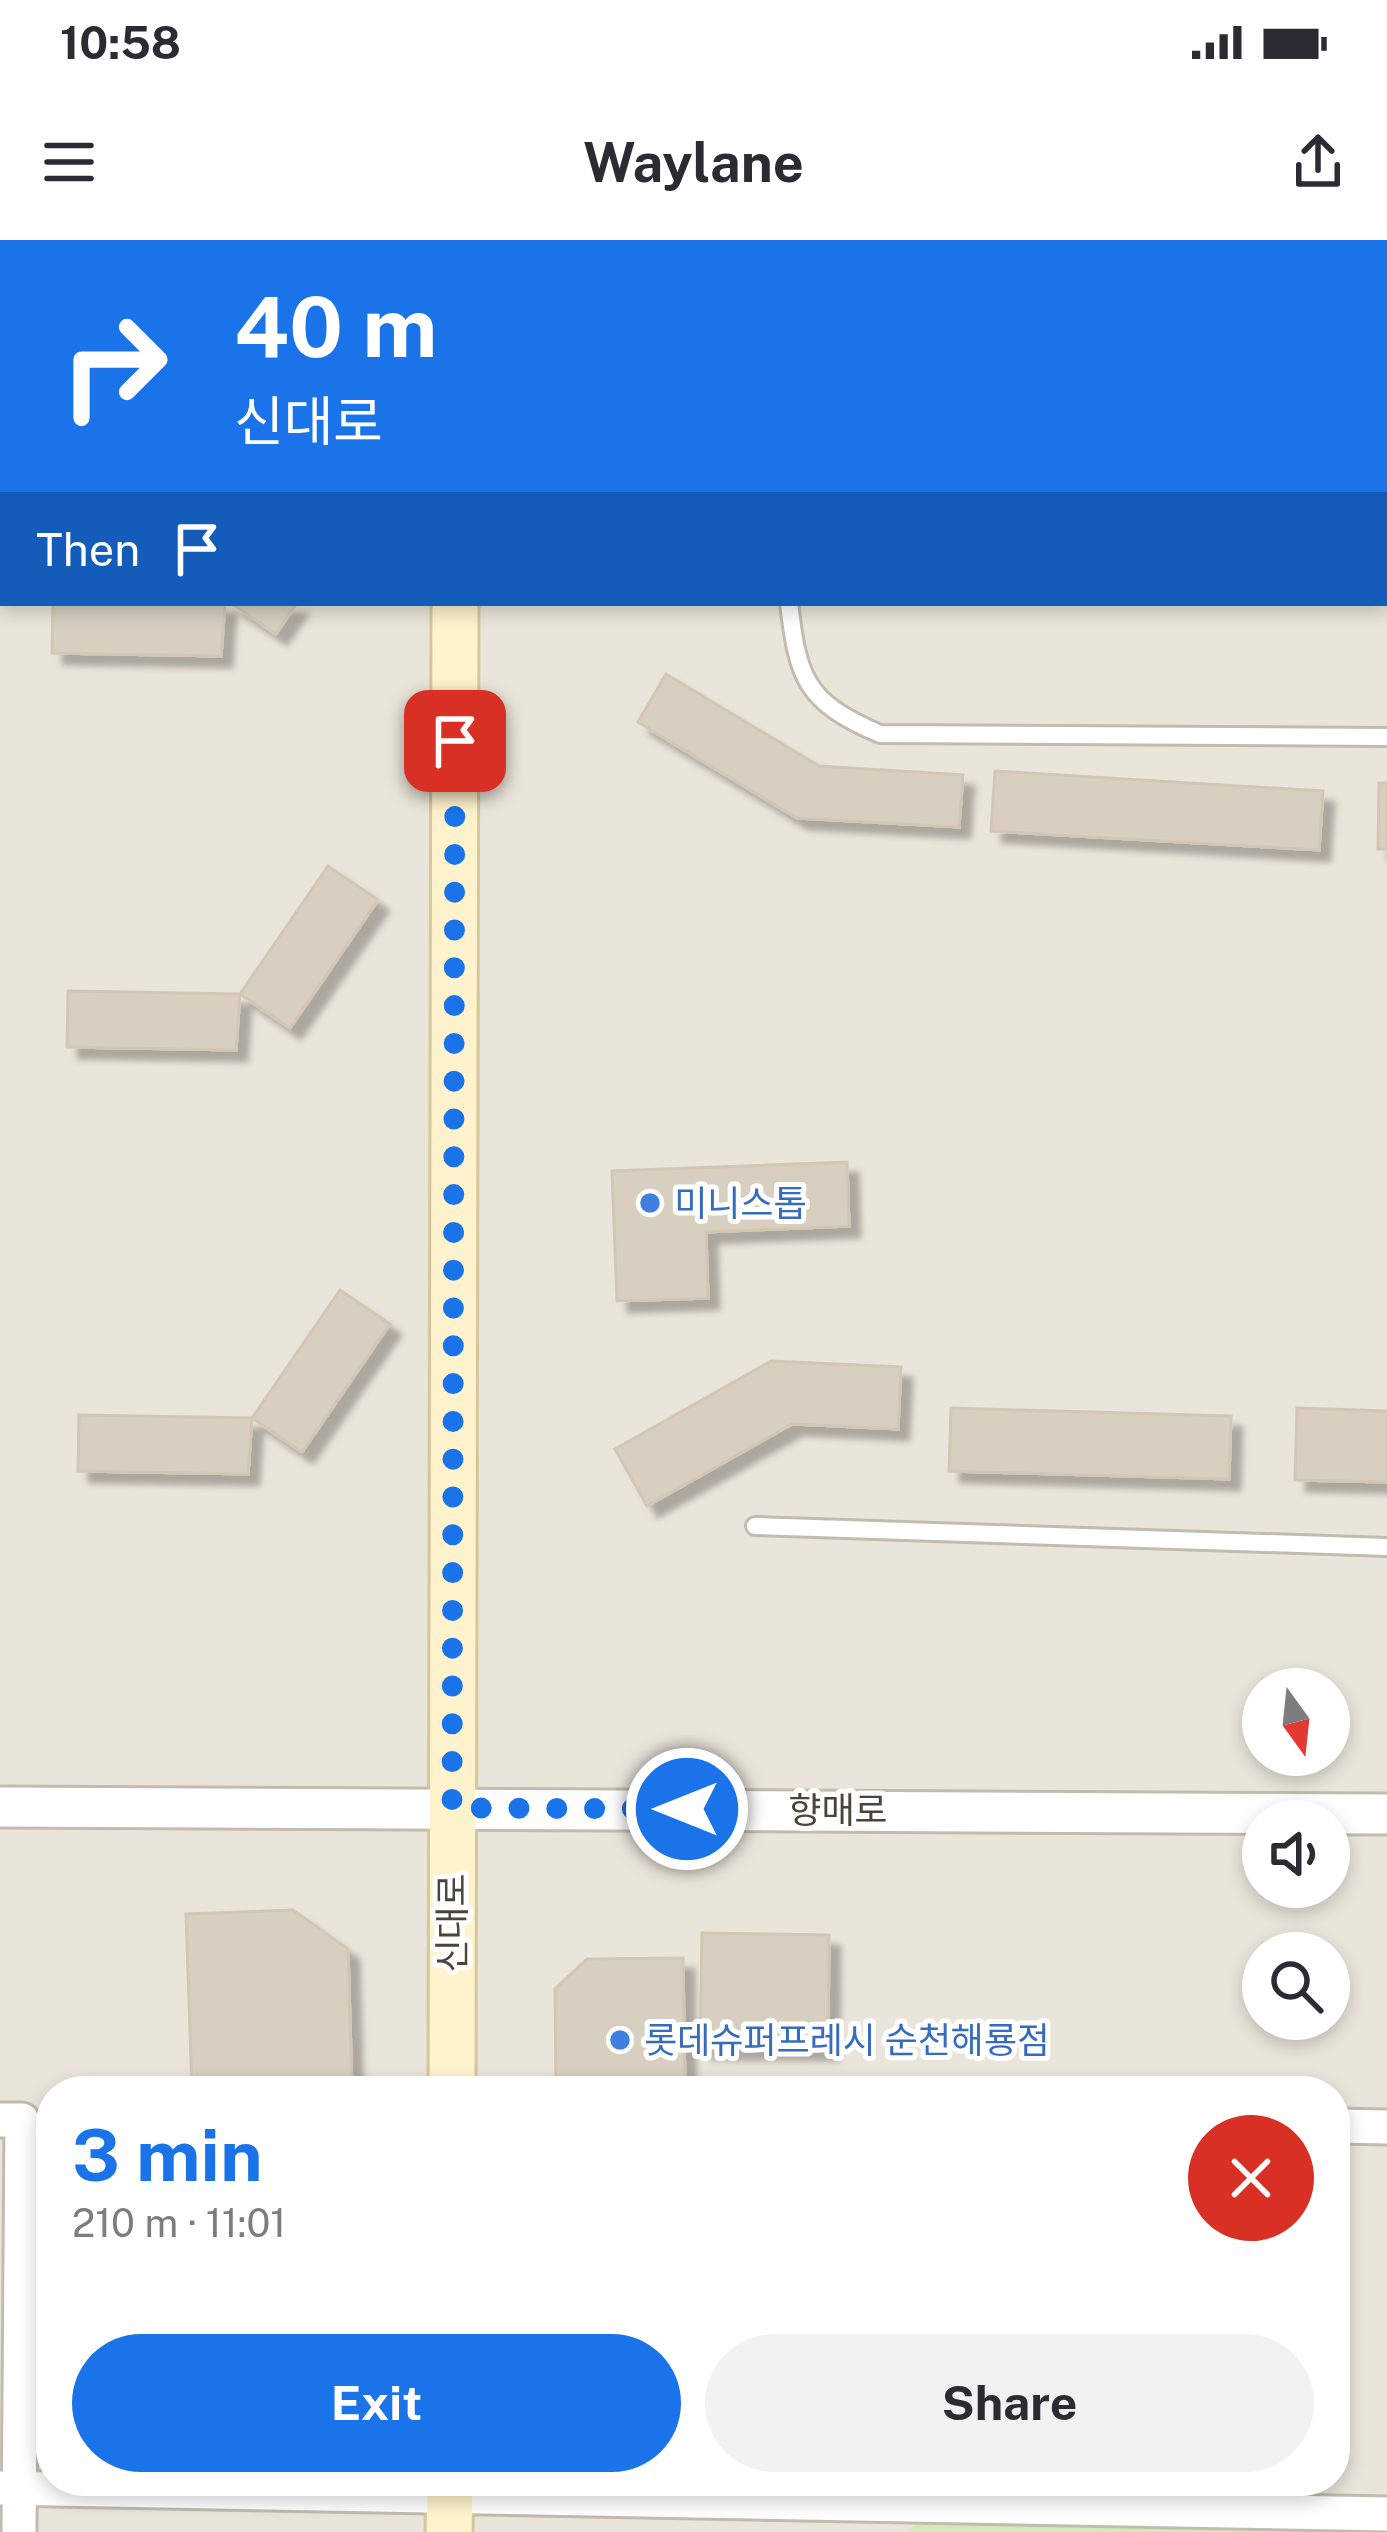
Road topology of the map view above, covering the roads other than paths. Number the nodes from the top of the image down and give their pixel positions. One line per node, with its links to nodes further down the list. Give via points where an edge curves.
1 (455, 606): 7 (main road, 신대로)
2 (789, 606): 3 (lane, via 804,682 838,716 880,734)
3 (1387, 737)
4 (755, 1526): 5 (lane)
5 (1387, 1547)
6 (0, 1807): 7 (street, 향매로)
7 (452, 1808): 8 (street, 향매로); 9 (main road, 신대로)
8 (1387, 1814)
9 (452, 2076)
10 (0, 2120): 13 (street, via 22,2120)
11 (1350, 2126): 12 (street)
12 (1387, 2127)
13 (10, 2489): 18 (street)
14 (230, 2496): 15 (street)
15 (450, 2503): 16 (street)
16 (852, 2505): 17 (street)
17 (1387, 2514)
18 (19, 2532)

